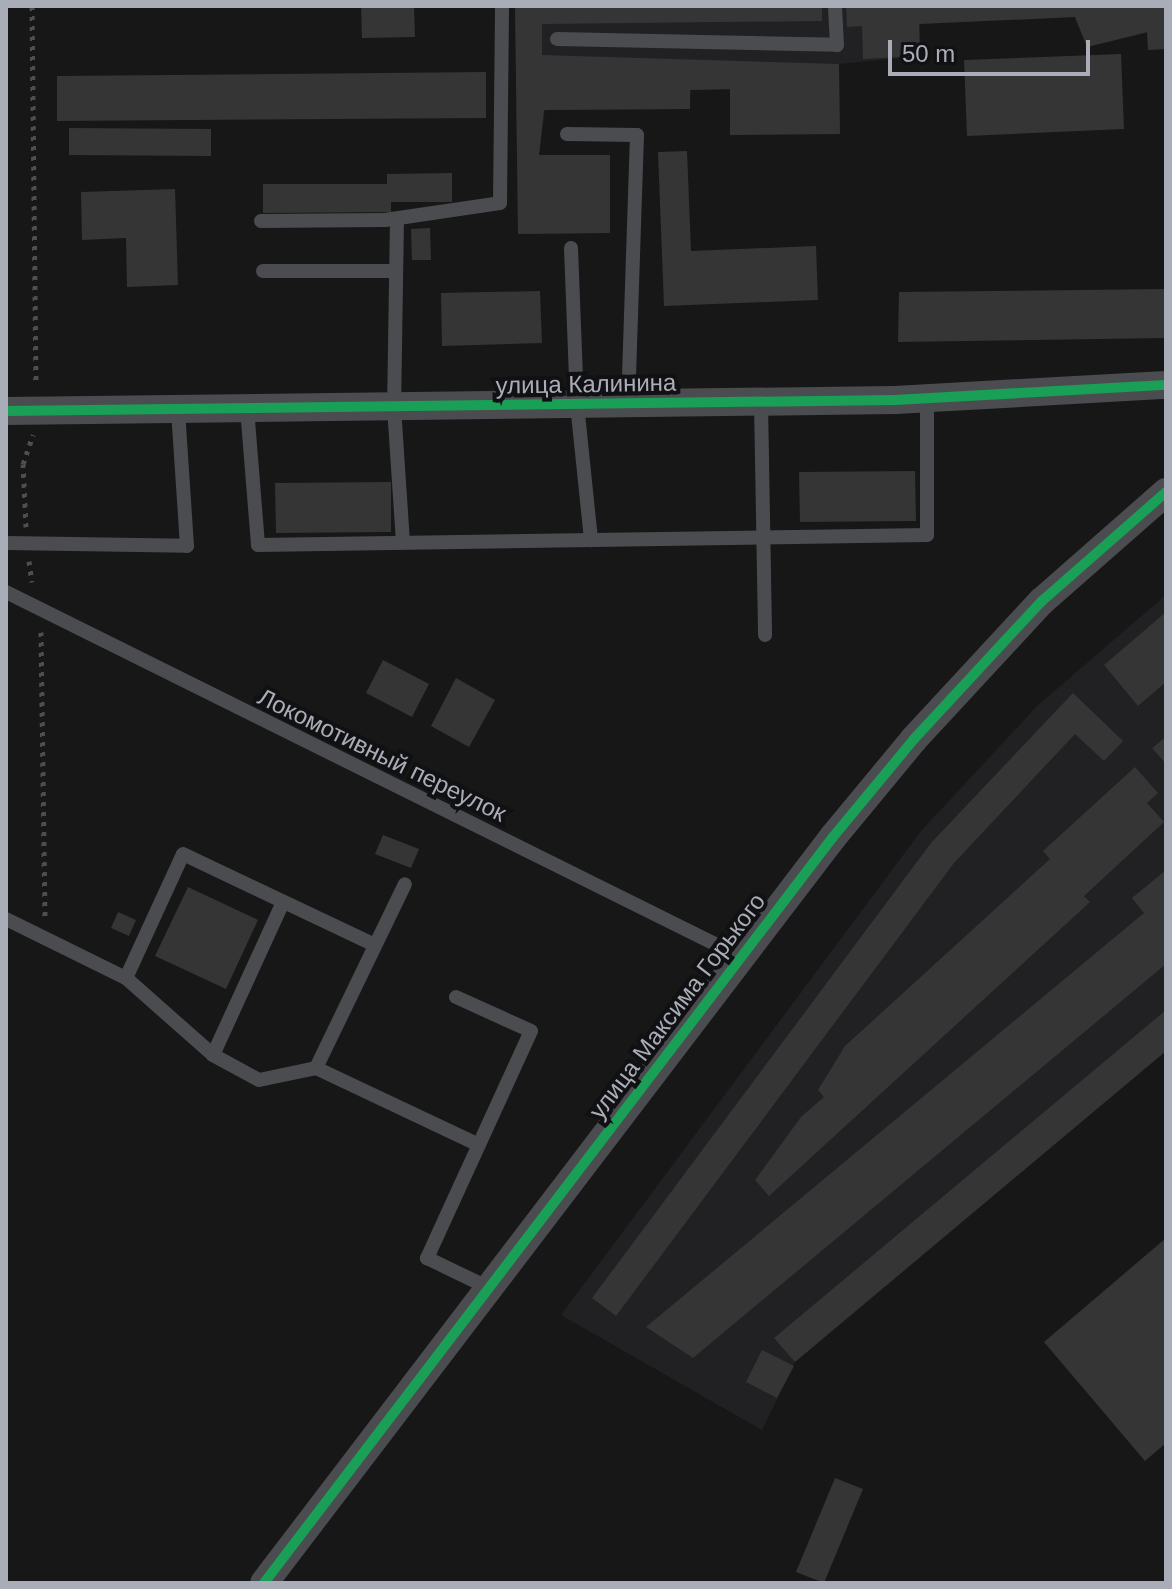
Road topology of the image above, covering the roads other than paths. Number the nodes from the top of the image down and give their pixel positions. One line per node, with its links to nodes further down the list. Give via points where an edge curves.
1 (502, 6): 5 (lane, via 500,203)
2 (835, 6): 3 (lane, via 837,45)
3 (557, 39)
4 (567, 134): 14 (lane, via 637,135)
5 (397, 219): 6 (lane); 9 (lane)
6 (261, 221)
7 (571, 248): 13 (lane)
8 (263, 271): 9 (lane)
9 (396, 271): 15 (lane)
10 (1166, 385): 11 (street, улица Калинина)
11 (927, 399): 12 (street, улица Калинина); 20 (lane, via 927,535)
12 (761, 402): 14 (street, улица Калинина); 20 (lane)
13 (577, 404): 14 (street, улица Калинина); 15 (street, улица Калинина); 21 (lane)
14 (628, 404)
15 (394, 407): 16 (street, улица Калинина); 23 (lane)
16 (247, 408): 17 (street, улица Калинина); 23 (lane, via 258,545)
17 (178, 409): 18 (street, улица Калинина); 22 (lane, via 187,546)
18 (6, 411)
19 (1166, 492): 30 (street, улица Максима Горького, via 1042,601 924,727)
20 (763, 538): 21 (lane); 25 (lane)
21 (591, 540): 23 (lane)
22 (6, 543)
23 (403, 543)
24 (6, 592): 30 (lane, Локомотивный переулок)
25 (765, 635)
26 (405, 884): 29 (lane)
27 (283, 902): 29 (lane); 31 (lane, via 183,854); 33 (lane)
28 (6, 919): 31 (lane)
29 (375, 945): 34 (lane)
30 (739, 956): 36 (street, улица Максима Горького)
31 (126, 978): 33 (lane)
32 (456, 997): 35 (lane, via 531,1031)
33 (213, 1055): 34 (lane, via 259,1080)
34 (316, 1068): 35 (lane)
35 (479, 1145): 36 (lane, via 427,1258)
36 (487, 1287): 37 (street, улица Максима Горького)
37 (264, 1583)

